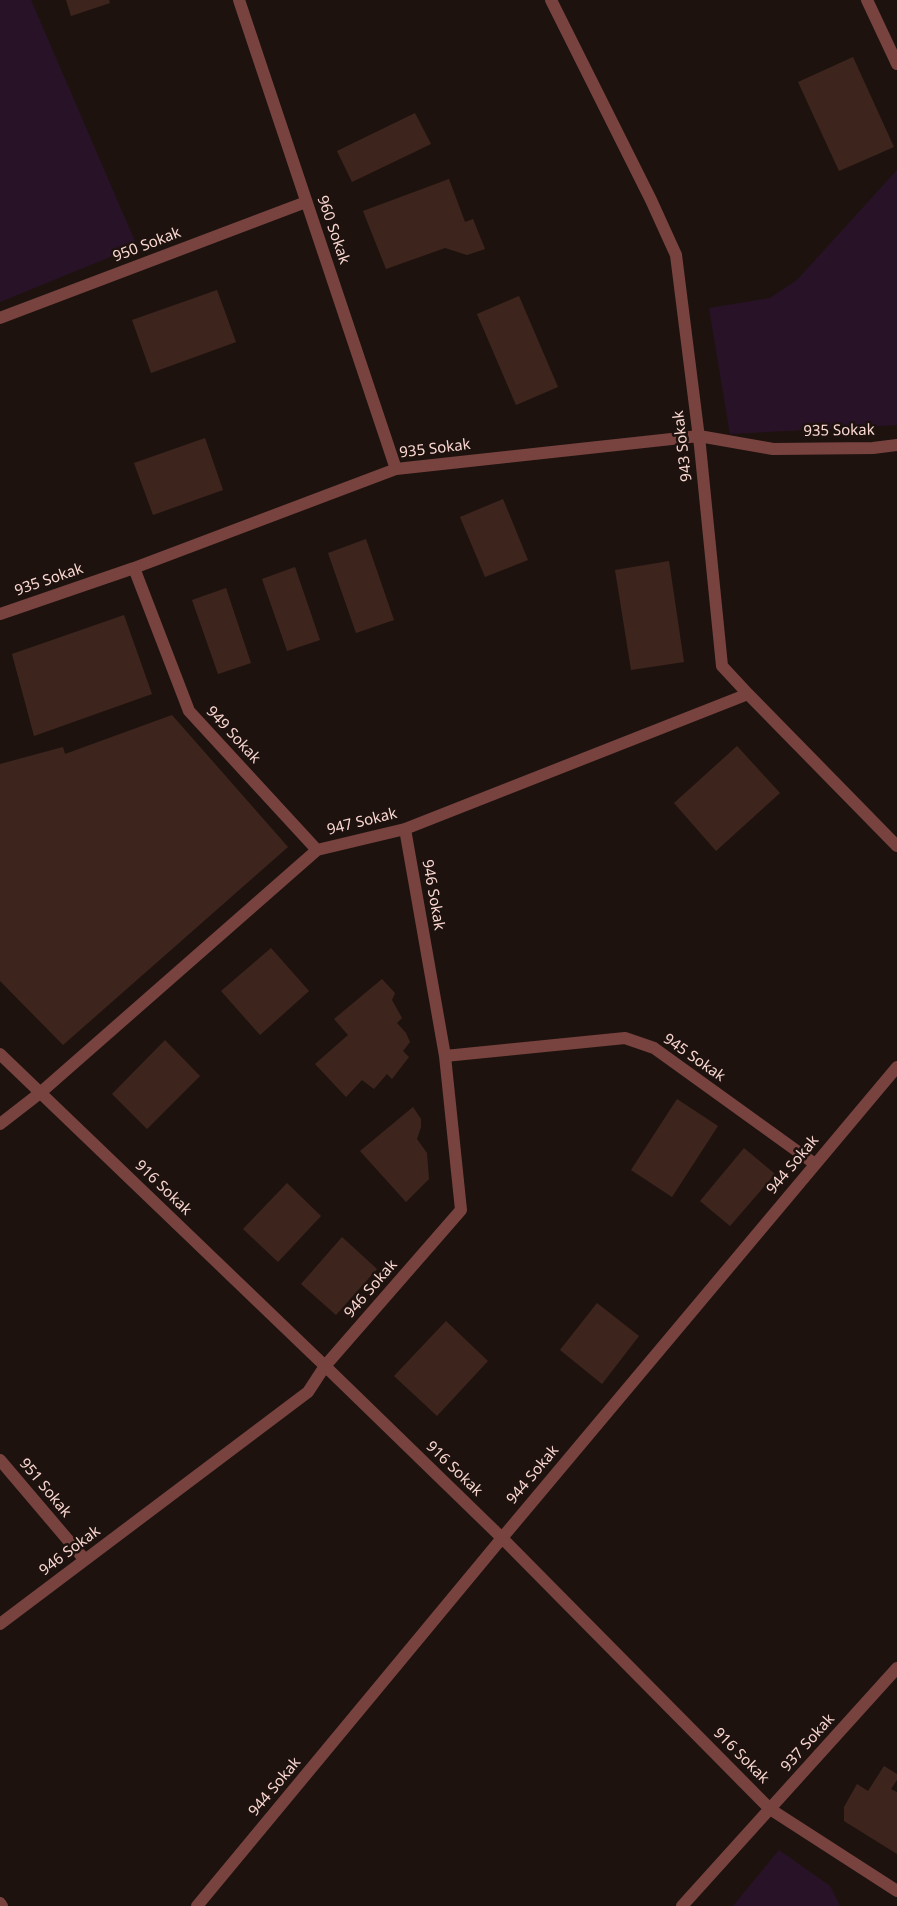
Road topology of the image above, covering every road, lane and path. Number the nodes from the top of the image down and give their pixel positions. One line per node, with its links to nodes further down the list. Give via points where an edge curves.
1 (239, 0): 5 (street, 960 Sokak)
2 (552, 0): 7 (street, 943 Sokak, via 676,255)
3 (867, 0): 4 (street)
4 (897, 64)
5 (306, 202): 6 (street, 950 Sokak); 9 (street, 960 Sokak)
6 (0, 318)
7 (699, 436): 8 (street, 935 Sokak, via 772,448); 9 (street, 935 Sokak); 12 (street, 943 Sokak, via 722,666)
8 (897, 445)
9 (396, 470): 10 (street, 935 Sokak)
10 (134, 568): 11 (street, 935 Sokak); 15 (street, 949 Sokak, via 189,711)
11 (0, 614)
12 (748, 694): 13 (street, 947 Sokak); 14 (street, 943 Sokak)
13 (405, 829): 15 (street, 947 Sokak); 17 (street, 946 Sokak)
14 (897, 846)
15 (317, 850): 19 (street, 947 Sokak)
16 (0, 1054): 19 (street, 916 Sokak)
17 (445, 1056): 21 (street, 945 Sokak, via 625,1038 654,1048); 22 (street, 946 Sokak, via 462,1210)
18 (897, 1066): 21 (street, 944 Sokak)
19 (40, 1093): 20 (street, 947 Sokak); 22 (street, 916 Sokak)
20 (0, 1124)
21 (815, 1164): 24 (street, 944 Sokak)
22 (325, 1366): 24 (street, 916 Sokak); 25 (street, 946 Sokak, via 308,1392)
23 (0, 1460): 25 (street, 951 Sokak)
24 (502, 1538): 28 (street, 916 Sokak); 30 (street, 944 Sokak)
25 (85, 1560): 26 (street, 946 Sokak)
26 (0, 1624)
27 (897, 1668): 28 (street, 937 Sokak)
28 (770, 1809): 29 (street, 916 Sokak); 31 (street, 937 Sokak)
29 (897, 1891)
30 (197, 1906)
31 (682, 1906)

